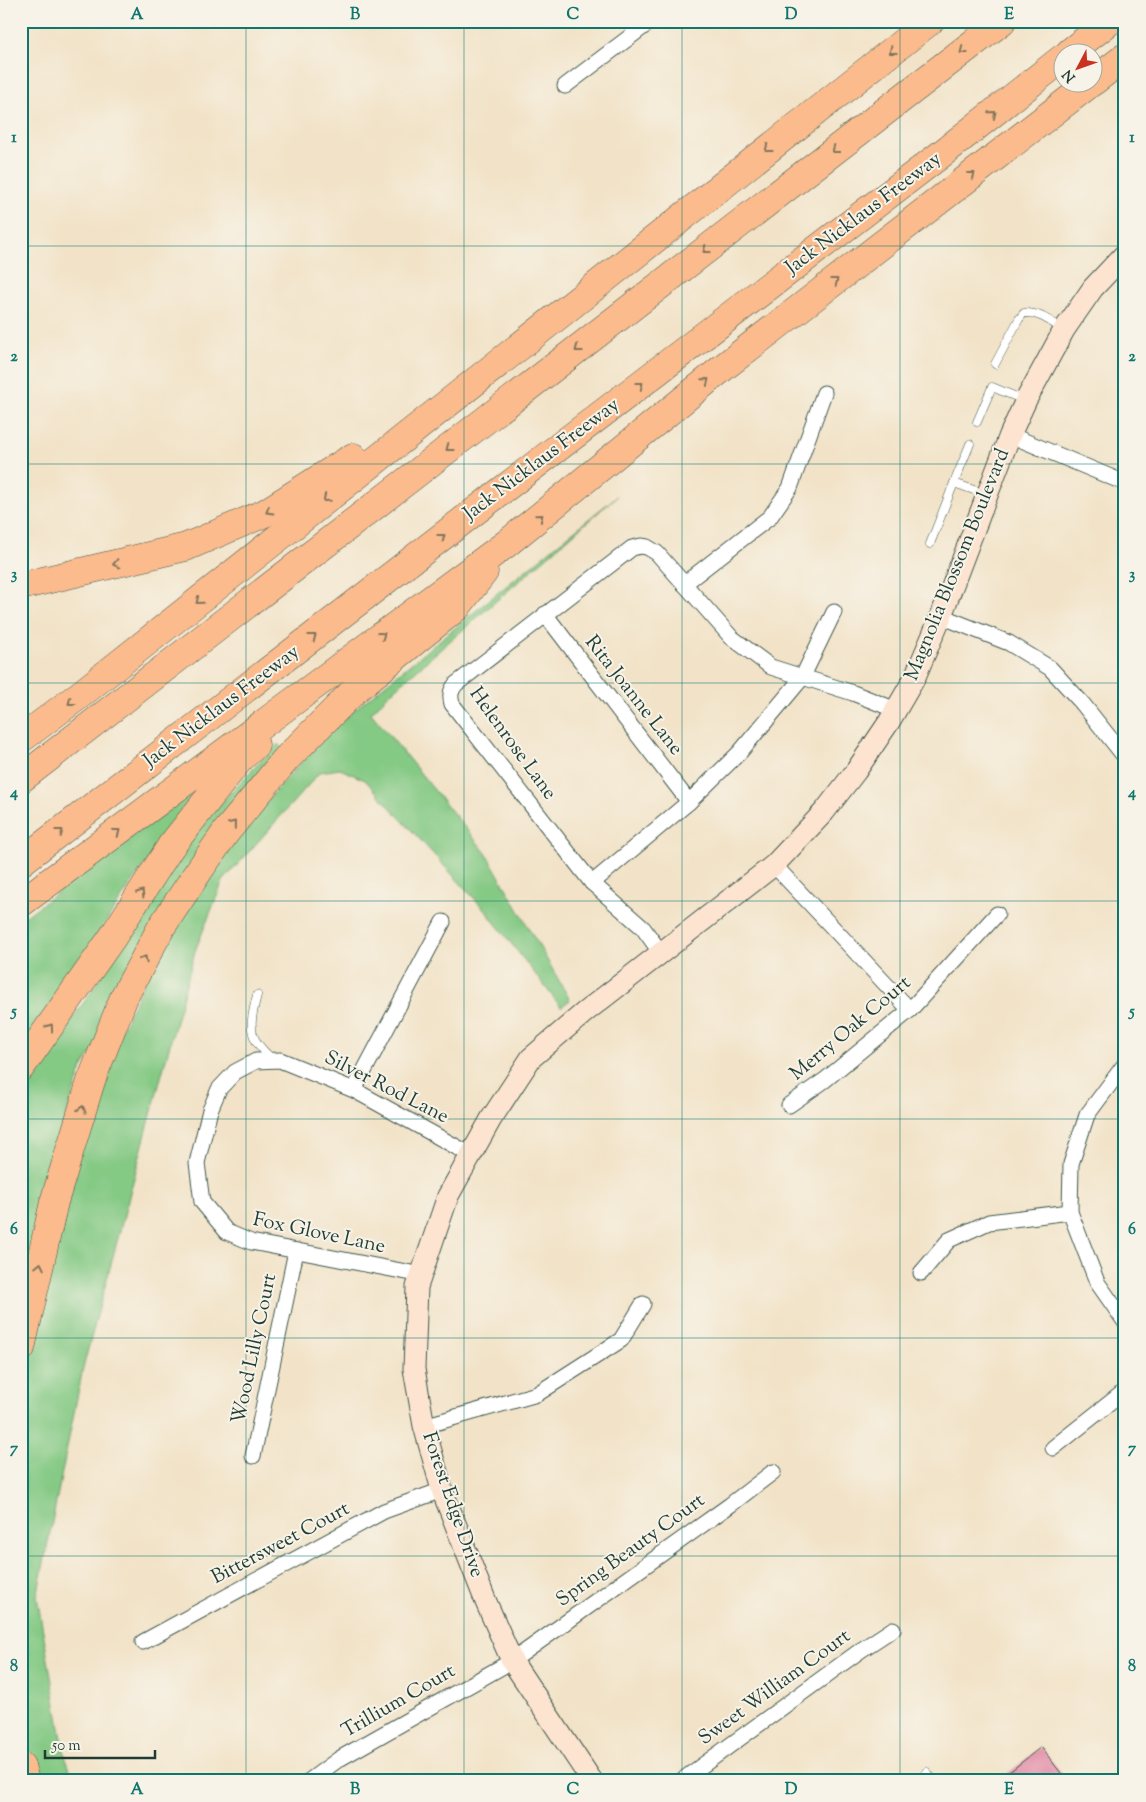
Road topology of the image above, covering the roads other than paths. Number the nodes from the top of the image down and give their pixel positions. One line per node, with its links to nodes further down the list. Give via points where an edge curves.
1 (651, 21): 9 (street)
2 (930, 21): 11 (highway, one-way to 11)
3 (1002, 21): 35 (highway, one-way to 35)
4 (1110, 21): 5 (highway)
5 (1083, 42)
6 (1125, 57): 8 (highway)
7 (1054, 65): 37 (highway, Jack Nicklaus Freeway, one-way to 7)
8 (1104, 73)
9 (565, 86)
10 (1080, 92): 23 (highway, one-way to 10, via 725,366)
11 (638, 251): 26 (highway, one-way to 26, via 344,464 266,513 186,547); 33 (highway, one-way to 33)
12 (1125, 254): 13 (street, Magnolia Blossom Boulevard, via 1093,288)
13 (1064, 330): 14 (lane, via 1044,317 1024,313); 16 (street, Magnolia Blossom Boulevard)
14 (995, 364)
15 (824, 393): 25 (street, via 790,488 770,517)
16 (1026, 400): 17 (lane, via 992,387); 18 (street, Magnolia Blossom Boulevard)
17 (977, 422)
18 (1010, 435): 21 (street); 22 (street, Magnolia Blossom Boulevard)
19 (970, 444): 20 (lane)
20 (954, 483): 22 (lane); 24 (lane)
21 (1125, 483)
22 (987, 495): 29 (street, Magnolia Blossom Boulevard)
23 (506, 544): 30 (highway, one-way to 23); 60 (highway, one-way to 23, via 54,1202 91,1081 124,997 162,926 226,832 286,759 356,689 457,607)
24 (930, 544)
25 (684, 584): 28 (street, Helenrose Lane, via 657,553 641,546 632,548); 31 (street, via 731,637 770,667)
26 (21, 586)
27 (834, 612): 31 (street)
28 (545, 614): 36 (street, Rita Joanne Lane); 39 (street, Helenrose Lane, via 456,684 450,697 452,704)
29 (941, 616): 32 (street, Magnolia Blossom Boulevard, via 914,679); 34 (street, via 1009,643 1050,668)
30 (328, 674): 40 (highway, one-way to 30); 49 (highway, one-way to 30, via 177,838 239,760)
31 (802, 678): 32 (street); 36 (street, via 740,752)
32 (896, 710): 38 (street, Magnolia Blossom Boulevard, via 824,812)
33 (21, 740)
34 (1125, 757)
35 (21, 779)
36 (689, 802): 39 (street)
37 (21, 862)
38 (774, 865): 43 (street, Magnolia Blossom Boulevard); 45 (street)
39 (592, 883): 43 (street, Helenrose Lane, via 643,928)
40 (21, 903)
41 (997, 914): 45 (street, Merry Oak Court)
42 (444, 922): 50 (street)
43 (661, 953): 46 (street, Magnolia Blossom Boulevard)
44 (257, 995): 47 (lane, via 252,1029 255,1039)
45 (910, 1010): 51 (street, Merry Oak Court)
46 (586, 1012): 52 (street, Forest Edge Drive, via 531,1058)
47 (273, 1060): 50 (street, Silver Rod Lane); 53 (street, Silver Rod Lane, via 256,1061 235,1072 219,1089 210,1110)
48 (1125, 1064): 54 (street, via 1087,1115 1072,1164)
49 (21, 1067)
50 (354, 1090): 52 (street, Silver Rod Lane)
51 (790, 1105)
52 (471, 1155): 57 (street, Forest Edge Drive, via 448,1196)
53 (197, 1163): 55 (street, Fox Glove Lane, via 202,1202 227,1232 251,1242)
54 (1070, 1212): 56 (street, via 989,1222 949,1240); 59 (street, via 1097,1282)
55 (296, 1252): 57 (street, Fox Glove Lane); 64 (street, Wood Lilly Court)
56 (920, 1272)
57 (422, 1275): 62 (street, Forest Edge Drive, via 418,1287 414,1368)
58 (644, 1304): 62 (street, via 621,1340 537,1394)
59 (1125, 1322)
60 (21, 1348)
61 (1125, 1391): 63 (street)
62 (424, 1426): 66 (street, Forest Edge Drive)
63 (1053, 1448)
64 (253, 1456)
65 (773, 1472): 69 (street, Spring Beauty Court)
66 (442, 1490): 68 (street, Bittersweet Court, via 384,1511); 69 (street, Forest Edge Drive)
67 (893, 1629): 75 (street, Sweet William Court)
68 (143, 1642)
69 (512, 1662): 73 (street, Trillium Court, via 339,1759); 74 (street, Forest Edge Drive)
70 (21, 1766): 72 (highway)
71 (927, 1772): 76 (lane)
72 (25, 1781)
73 (309, 1781)
74 (592, 1781)
75 (681, 1781)
76 (934, 1781)

